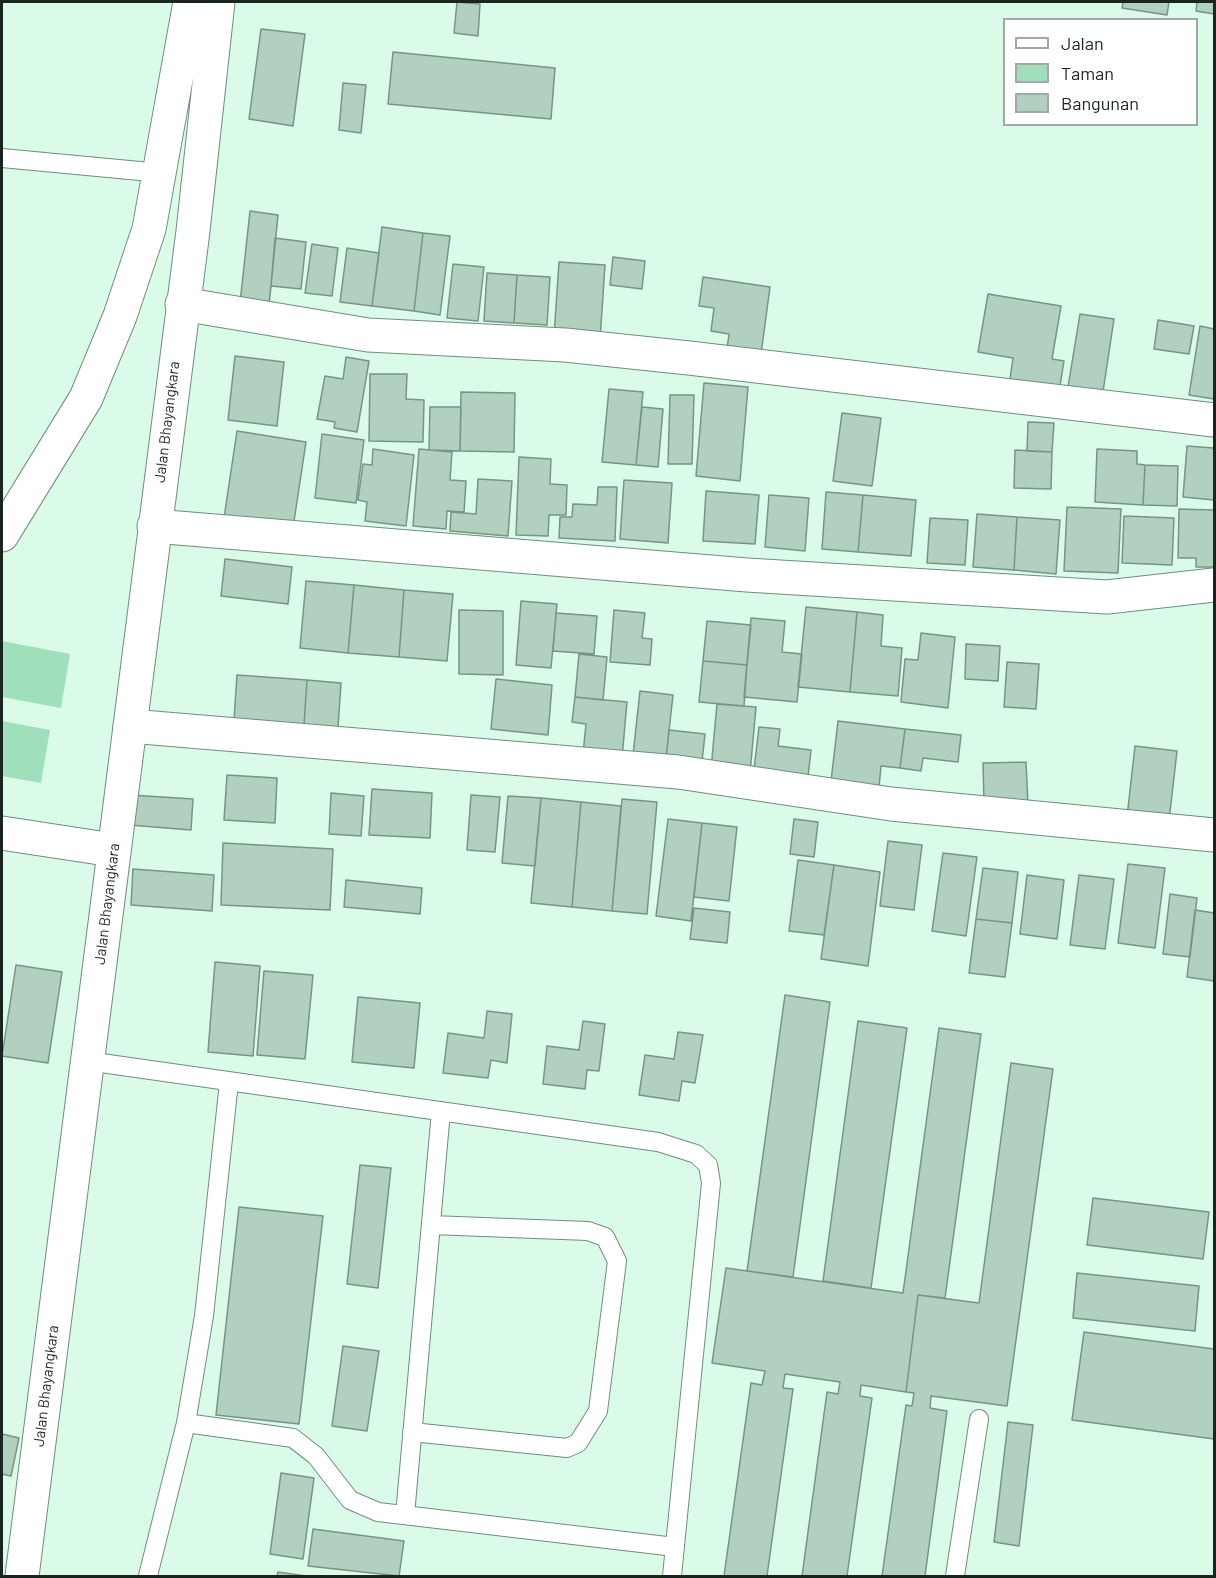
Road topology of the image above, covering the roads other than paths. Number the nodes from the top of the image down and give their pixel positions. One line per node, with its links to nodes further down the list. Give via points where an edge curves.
1 (190, 2): 4 (street)
2 (218, 2): 5 (street, Jalan Bhayangkara)
3 (2, 158): 4 (lane)
4 (161, 173): 8 (street, via 149,229 120,316 86,398)
5 (182, 304): 6 (street, via 368,335 565,345); 7 (street, Jalan Bhayangkara)
6 (1215, 420)
7 (154, 526): 9 (street, via 747,575 1095,597); 10 (street, Jalan Bhayangkara)
8 (2, 535)
9 (1215, 585)
10 (130, 726): 12 (street, via 678,772 891,804); 13 (street, Jalan Bhayangkara)
11 (2, 833): 13 (street)
12 (1215, 836)
13 (114, 850): 14 (street, Jalan Bhayangkara)
14 (87, 1061): 15 (lane); 23 (street, Jalan Bhayangkara)
15 (229, 1082): 16 (lane); 19 (lane, via 204,1317)
16 (441, 1111): 17 (lane); 22 (lane, via 658,1142 696,1154 708,1165 711,1183)
17 (431, 1226): 20 (lane); 20 (lane, via 588,1231 605,1237 616,1261 598,1411 578,1443 567,1448)
18 (979, 1419): 26 (lane)
19 (186, 1423): 21 (lane, via 293,1438 316,1456 350,1500 378,1512); 24 (lane)
20 (412, 1432): 21 (lane)
21 (405, 1515): 22 (lane)
22 (675, 1547): 25 (lane)
23 (22, 1576)
24 (148, 1576)
25 (672, 1576)
26 (955, 1576)

